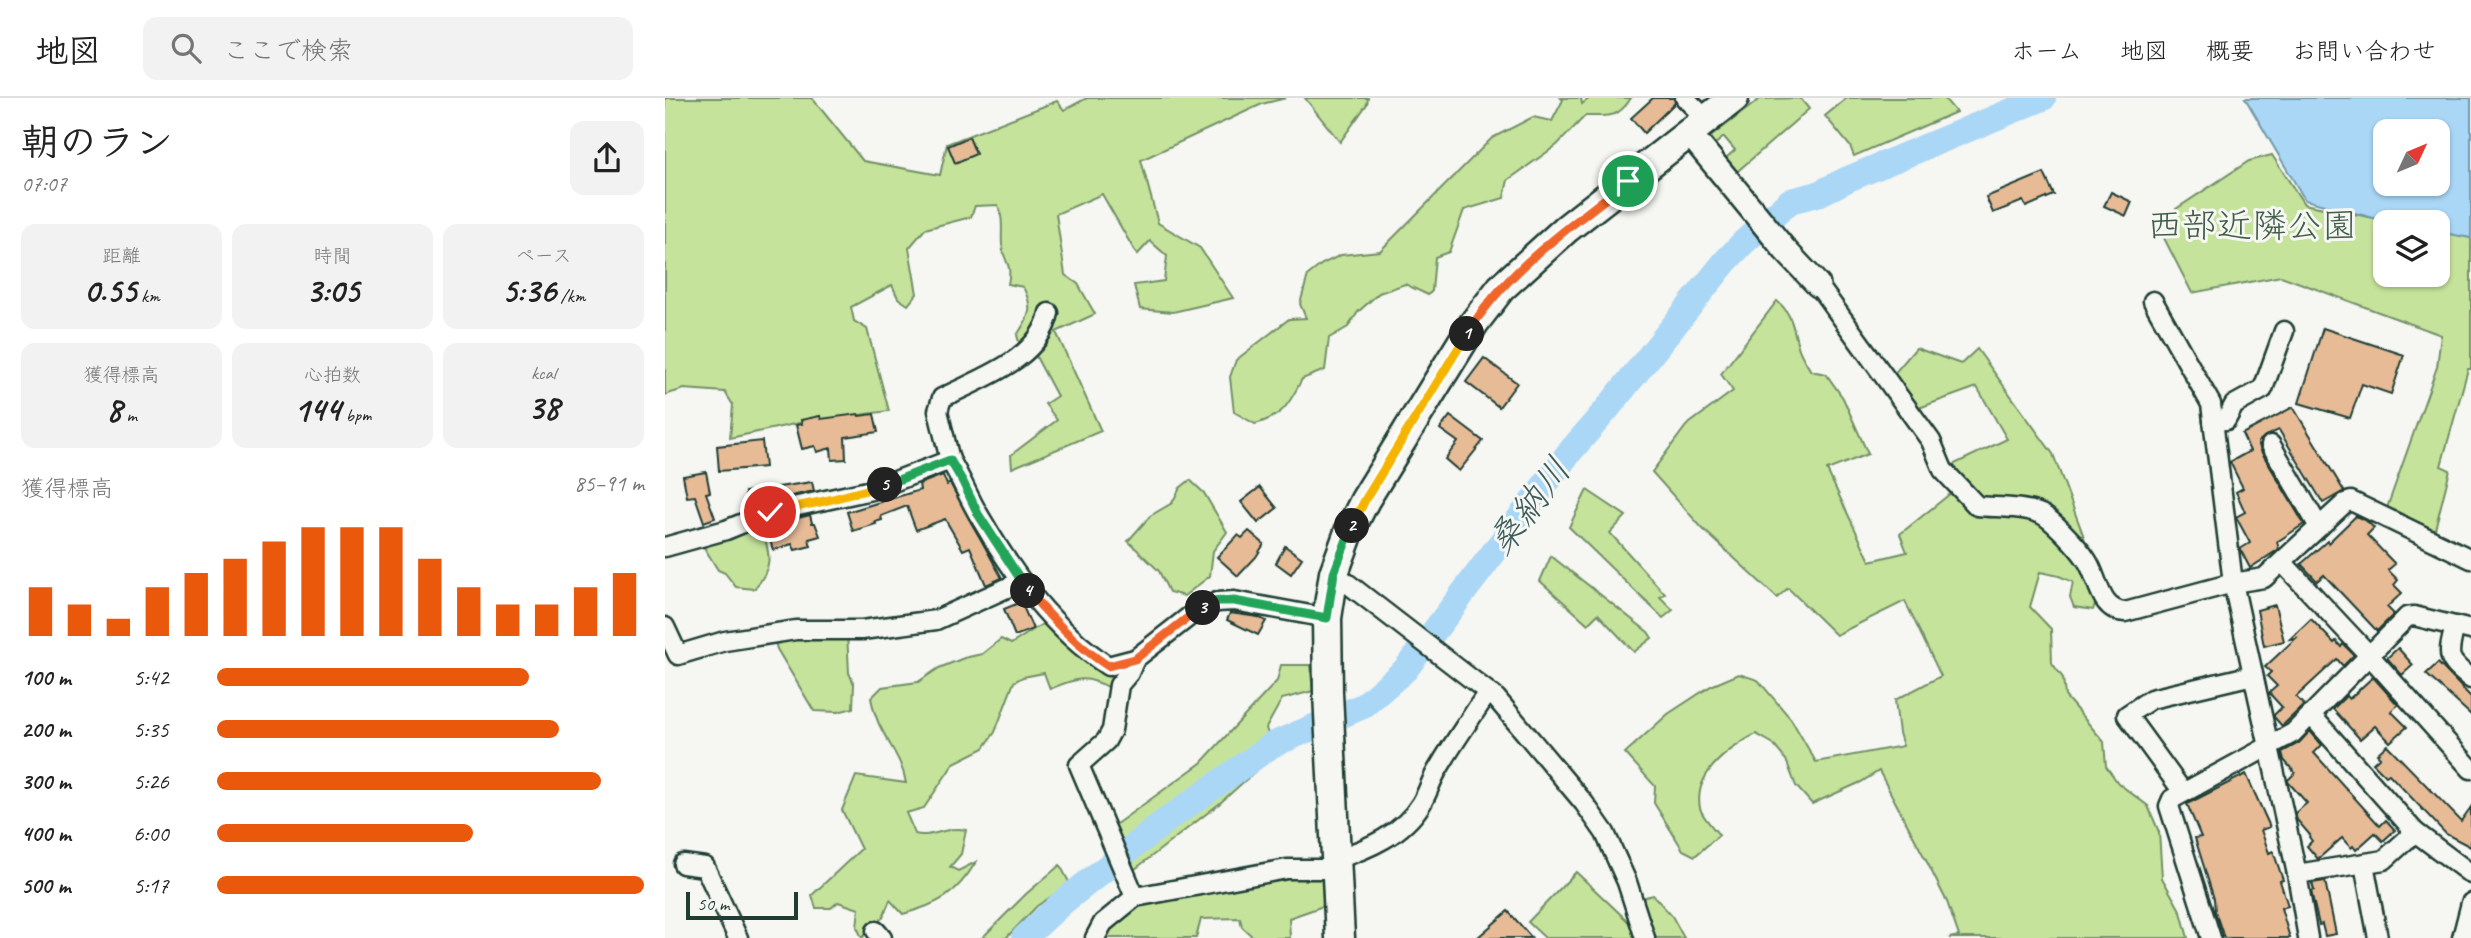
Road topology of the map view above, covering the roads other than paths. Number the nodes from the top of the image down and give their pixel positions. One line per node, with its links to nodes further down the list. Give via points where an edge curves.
1 (1685, 98): 3 (street)
2 (1734, 98): 3 (main road)
3 (1698, 126): 4 (street, via 1750,207); 15 (main road, via 1566,229 1501,288 1474,323 1365,500)
4 (1818, 285): 17 (street, via 1931,441 1943,470 1977,506 2043,514 2087,560 2107,605 2115,611)
5 (2153, 301): 8 (street, via 2211,404)
6 (1049, 313): 10 (street, via 1039,337 1018,359 942,398 938,411)
7 (2284, 331): 8 (street, via 2263,389 2234,405 2226,420)
8 (2213, 421): 17 (street)
9 (2271, 445): 11 (street)
10 (950, 460): 12 (street, via 872,490 770,512); 16 (street)
11 (2319, 527): 13 (street, via 2351,501); 14 (street)
12 (665, 547)
13 (2471, 559)
14 (2282, 562): 17 (street, via 2264,578); 21 (street)
15 (1334, 573): 18 (main road); 25 (street)
16 (1020, 582): 19 (street, via 936,620 862,630 796,630 678,655); 22 (street, via 1086,652 1108,666)
17 (2233, 583): 23 (street)
18 (1327, 618): 22 (street, via 1217,601 1195,612); 32 (main road)
19 (665, 627)
20 (2463, 628): 21 (street, via 2407,617); 24 (street, via 2449,658)
21 (2369, 655): 26 (street); 28 (street)
22 (1135, 659): 36 (street, via 1119,685 1112,730 1079,765)
23 (2253, 675): 27 (street); 29 (street, via 2151,699 2127,715)
24 (2471, 679)
25 (1488, 692): 32 (street, via 1410,818 1387,837); 42 (street, via 1605,833)
26 (2311, 715): 27 (street); 30 (street)
27 (2269, 747): 29 (street); 34 (street)
28 (2471, 769)
29 (2183, 792): 43 (street, via 2169,806)
30 (2414, 832): 33 (street, via 2383,860); 35 (street)
31 (684, 864): 39 (street, via 705,867)
32 (1336, 864): 36 (street); 41 (main road)
33 (2364, 864): 34 (street); 45 (street)
34 (2297, 874): 44 (street)
35 (2471, 874)
36 (1135, 897): 40 (street, via 1103,923)
37 (2471, 903): 38 (street)
38 (2465, 934)
39 (738, 938)
40 (1095, 938)
41 (1340, 938)
42 (1645, 938)
43 (2211, 938)
44 (2308, 938)
45 (2378, 938)

